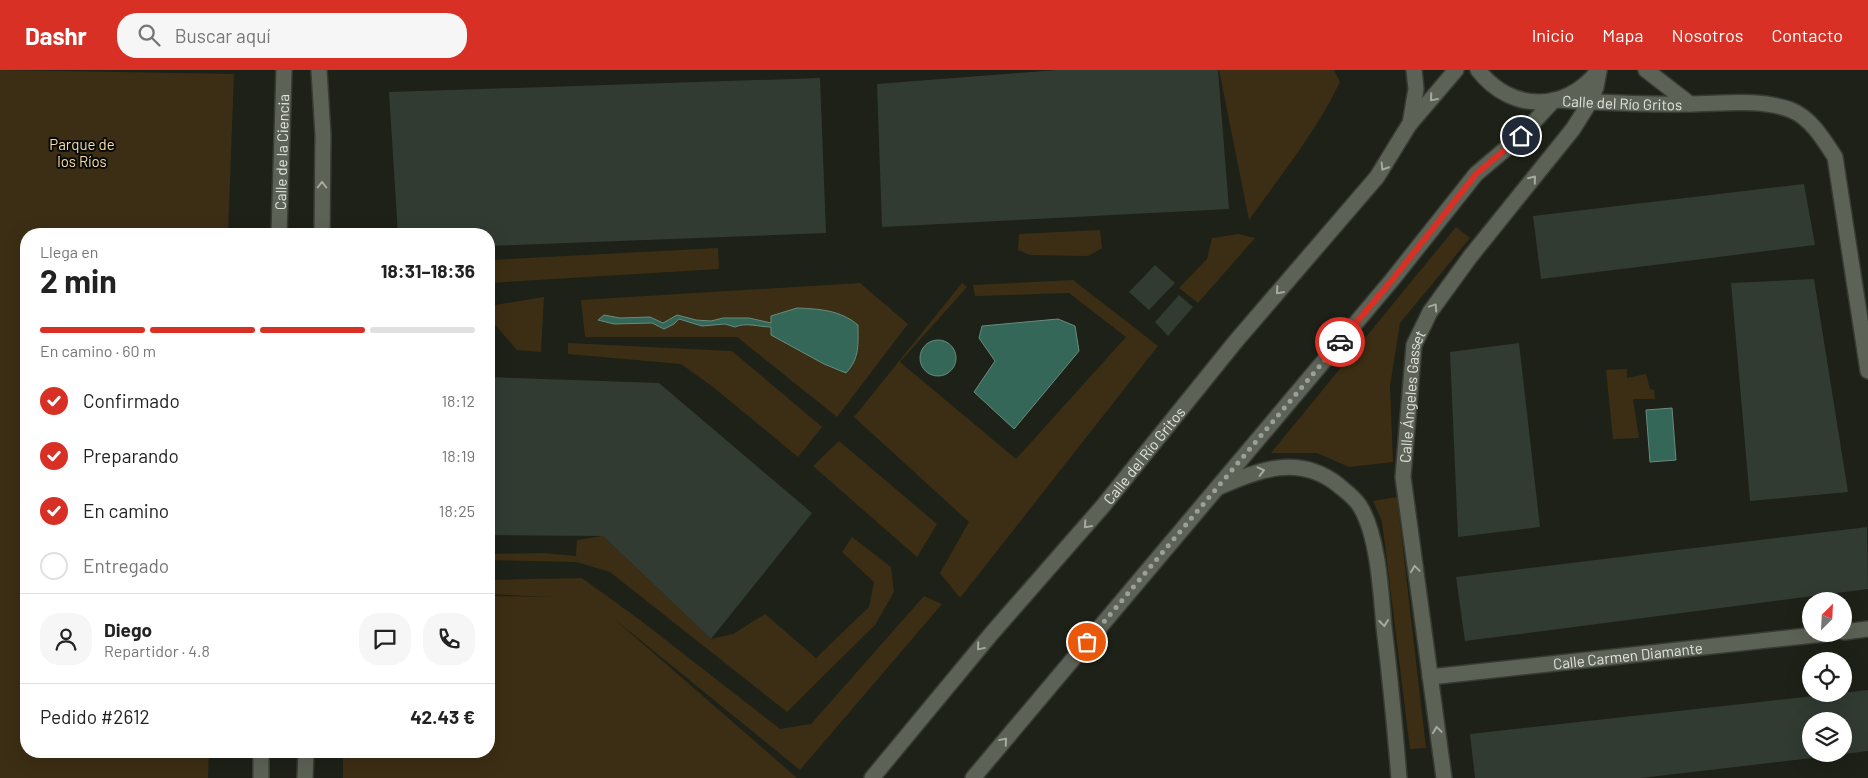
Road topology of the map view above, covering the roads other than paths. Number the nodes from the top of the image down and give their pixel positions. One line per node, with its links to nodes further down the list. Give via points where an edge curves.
1 (284, 70): 12 (street, Calle de la Ciencia)
2 (319, 70): 13 (street, one-way to 2, via 323,135)
3 (1414, 70): 11 (street, via 1416,89)
4 (1456, 70): 11 (street, one-way to 11)
5 (1478, 70): 8 (street, via 1497,89 1510,96 1524,101)
6 (1599, 70): 8 (street, via 1578,91); 9 (street, Calle Ángeles Gasset)
7 (1646, 70): 10 (street, Calle del Río Gritos)
8 (1554, 100): 9 (street, Calle del Río Gritos); 15 (street, Calle del Río Gritos, via 1521,136 1476,174 1392,280)
9 (1590, 102): 10 (street, Calle del Río Gritos); 19 (street, Calle Ángeles Gasset, one-way to 9, via 1403,477 1414,345 1430,312 1573,129)
10 (1690, 104): 14 (street, via 1748,103 1793,111 1810,124 1826,143 1835,157)
11 (1409, 126): 24 (street, Calle del Río Gritos, one-way to 24, via 1377,177)
12 (279, 228)
13 (322, 228)
14 (1868, 371)
15 (1216, 489): 25 (street, Calle del Río Gritos, one-way to 15); 26 (street, one-way to 26, via 1274,467 1301,468 1333,481 1361,507 1372,540 1378,576)
16 (1868, 629): 17 (street)
17 (1852, 631)
18 (1802, 636): 19 (street, Calle Carmen Diamante)
19 (1430, 677): 27 (street, Calle Ángeles Gasset, one-way to 19)
20 (261, 758): 22 (street)
21 (306, 758): 23 (street)
22 (261, 778)
23 (305, 778)
24 (872, 778)
25 (973, 778)
26 (1399, 778)
27 (1444, 778)

